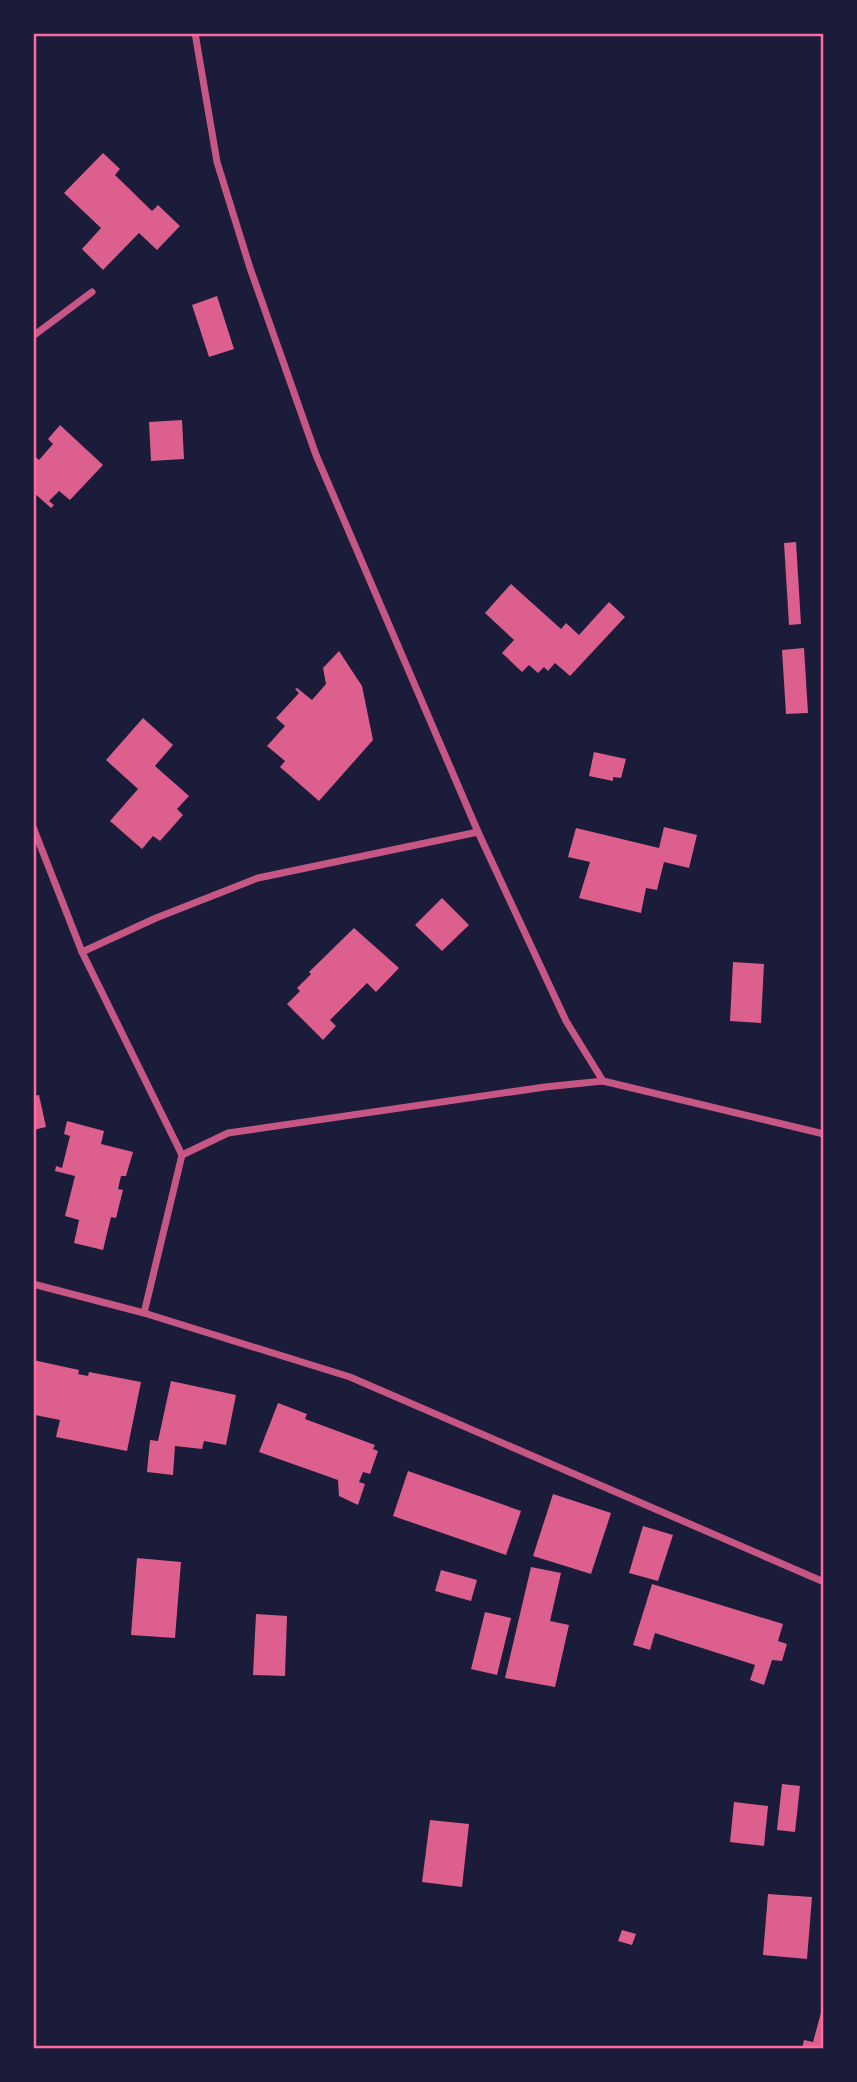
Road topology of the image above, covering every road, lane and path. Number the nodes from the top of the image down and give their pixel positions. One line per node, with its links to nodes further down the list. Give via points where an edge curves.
1 (195, 33): 5 (street, via 217,162 316,455)
2 (92, 292): 3 (street)
3 (33, 336)
4 (33, 827): 6 (street)
5 (478, 832): 6 (street, via 258,878); 7 (street, via 566,1021)
6 (82, 952): 9 (street)
7 (603, 1081): 8 (street); 9 (street, via 228,1133)
8 (824, 1134)
9 (182, 1155): 11 (street)
10 (33, 1284): 11 (street)
11 (144, 1313): 12 (street, via 350,1377)
12 (824, 1582)

